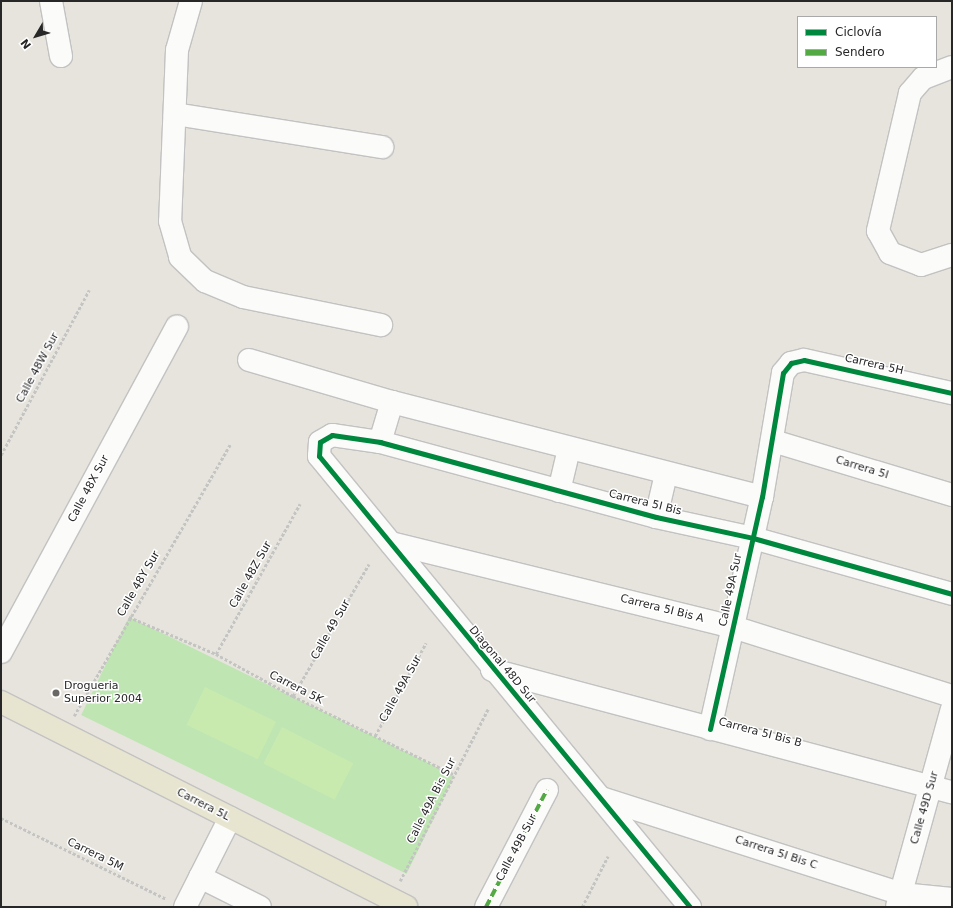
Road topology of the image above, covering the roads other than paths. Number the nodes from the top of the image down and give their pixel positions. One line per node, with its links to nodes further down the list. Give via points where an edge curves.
1 (51, 1): 3 (street)
2 (191, 1): 5 (street, via 177,50)
3 (61, 56)
4 (952, 67): 7 (street, via 923,78 910,93 878,231 890,253 921,265)
5 (175, 114): 6 (street); 8 (street, via 170,221 180,257 205,281 243,297)
6 (382, 147)
7 (952, 255)
8 (381, 325)
9 (177, 326): 27 (street, Calle 48X Sur)
10 (249, 360): 13 (street)
11 (791, 363): 12 (street, Carrera 5H, via 804,360); 15 (street, Calle 49A Sur, via 783,373)
12 (952, 393)
13 (392, 402): 16 (street); 17 (street)
14 (332, 435): 16 (street, Carrera 5I Bis); 24 (street, Diagonal 48D Sur, via 320,442 319,456)
15 (773, 441): 20 (street, Carrera 5I); 21 (street, Calle 49A Sur)
16 (380, 442): 19 (street, Carrera 5I Bis)
17 (570, 449): 18 (street); 19 (street)
18 (666, 474): 21 (street); 22 (street)
19 (559, 491): 22 (street, Carrera 5I Bis)
20 (952, 495)
21 (762, 497): 23 (street, Calle 49A Sur)
22 (656, 517): 23 (street, Carrera 5I Bis)
23 (753, 538): 25 (street, Carrera 5I Bis); 26 (street, Calle 49A Sur)
24 (391, 543): 26 (street, Carrera 5I Bis A); 28 (street, Diagonal 48D Sur)
25 (952, 594)
26 (733, 627): 29 (street, Carrera 5I Bis A); 32 (street, Calle 49A Sur)
27 (1, 652)
28 (492, 670): 32 (street, Carrera 5I Bis B); 36 (street, Diagonal 48D Sur)
29 (952, 696)
30 (1, 702): 37 (main road, Carrera 5L)
31 (952, 709): 33 (street, Calle 49D Sur)
32 (710, 730): 33 (street, Carrera 5I Bis B)
33 (931, 789): 35 (street, Carrera 5I Bis B); 40 (street, Calle 49D Sur)
34 (547, 790): 44 (street, Calle 49B Sur)
35 (952, 792)
36 (601, 798): 40 (street, Carrera 5I Bis C); 45 (street, Diagonal 48D Sur)
37 (230, 818): 38 (street); 41 (main road, Carrera 5L)
38 (200, 877): 42 (street); 43 (street)
39 (952, 899): 40 (street, Carrera 5I Bis C)
40 (899, 900)
41 (399, 903)
42 (176, 904)
43 (251, 905)
44 (486, 907)
45 (690, 907)

